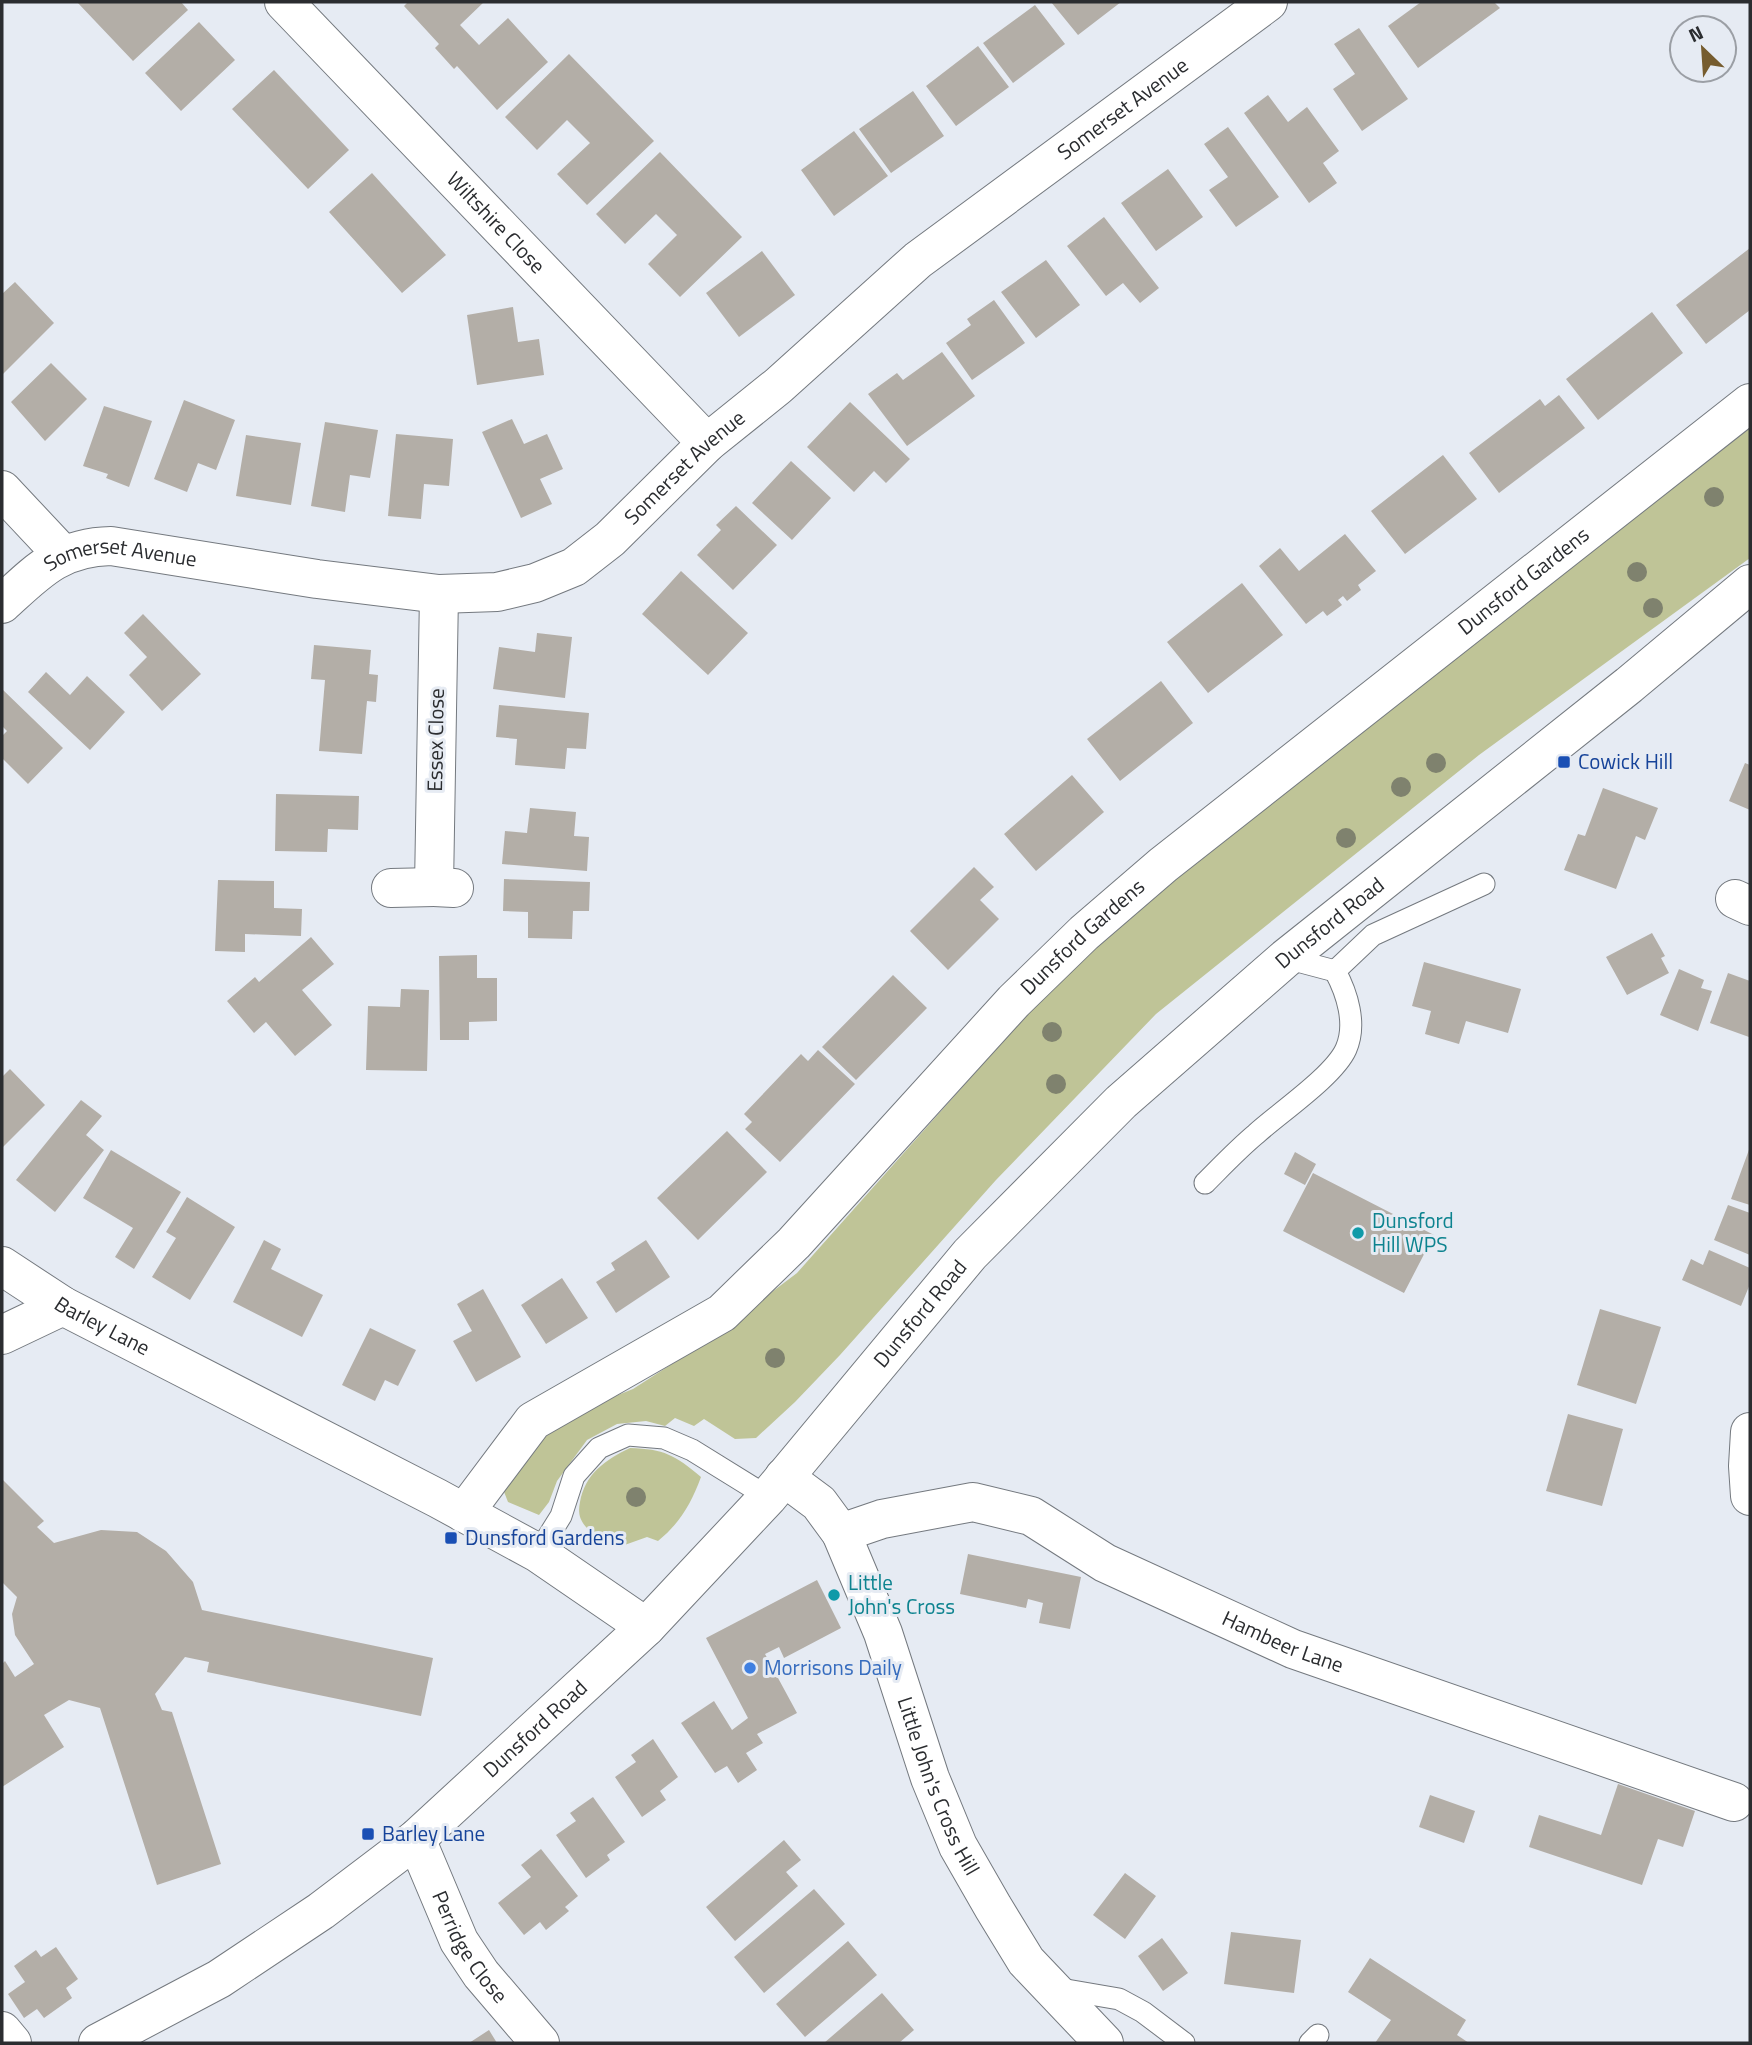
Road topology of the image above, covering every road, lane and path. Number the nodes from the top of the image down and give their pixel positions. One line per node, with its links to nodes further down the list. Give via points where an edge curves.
1 (284, 2): 4 (street, Wiltshire Close)
2 (1268, 2): 4 (street, Somerset Avenue, via 918,260)
3 (1750, 403): 21 (street, Dunsford Gardens, via 1163,865 1084,933 945,1074 794,1243 722,1313 533,1421)
4 (707, 443): 8 (street, Somerset Avenue, via 610,539 574,567 497,592)
5 (2, 490): 6 (street)
6 (63, 555): 8 (street, Somerset Avenue, via 111,546); 9 (street, Somerset Avenue)
7 (1750, 584): 12 (street, Dunsford Road)
8 (439, 594): 11 (street, Essex Close, via 444,887)
9 (2, 604)
10 (1484, 884): 13 (lane, via 1373,935)
11 (391, 888)
12 (1286, 958): 13 (lane); 19 (street, Dunsford Road, via 1121,1102 970,1254)
13 (1335, 971): 14 (lane, via 1346,991 1350,1018 1346,1048 1331,1070 1252,1136)
14 (1205, 1183)
15 (2, 1266): 16 (street, Barley Lane)
16 (63, 1306): 17 (street); 21 (street, Barley Lane)
17 (2, 1335)
18 (1750, 1432): 20 (street)
19 (776, 1487): 22 (street, Little John's Cross Hill, via 819,1503); 23 (lane, via 664,1438 628,1435 599,1448 574,1476 561,1517); 24 (street, Dunsford Road)
20 (1750, 1496)
21 (464, 1513): 23 (street, Barley Lane)
22 (841, 1533): 25 (street, Hambeer Lane, via 882,1519 973,1502 1031,1516 1105,1563 1293,1649); 27 (street, Little John's Cross Hill, via 883,1633 930,1778 958,1846 1026,1961)
23 (538, 1553): 24 (street, Barley Lane)
24 (646, 1627): 26 (street, Dunsford Road)
25 (1734, 1802)
26 (416, 1839): 30 (street, Dunsford Road, via 321,1911 219,1979); 31 (street, Perridge Close, via 459,1941)
27 (1050, 1987): 32 (street, Little John's Cross Hill); 33 (lane, via 1119,1999)
28 (2, 2031): 29 (street)
29 (12, 2043)
30 (98, 2043)
31 (540, 2043)
32 (1104, 2043)
33 (1184, 2043)

